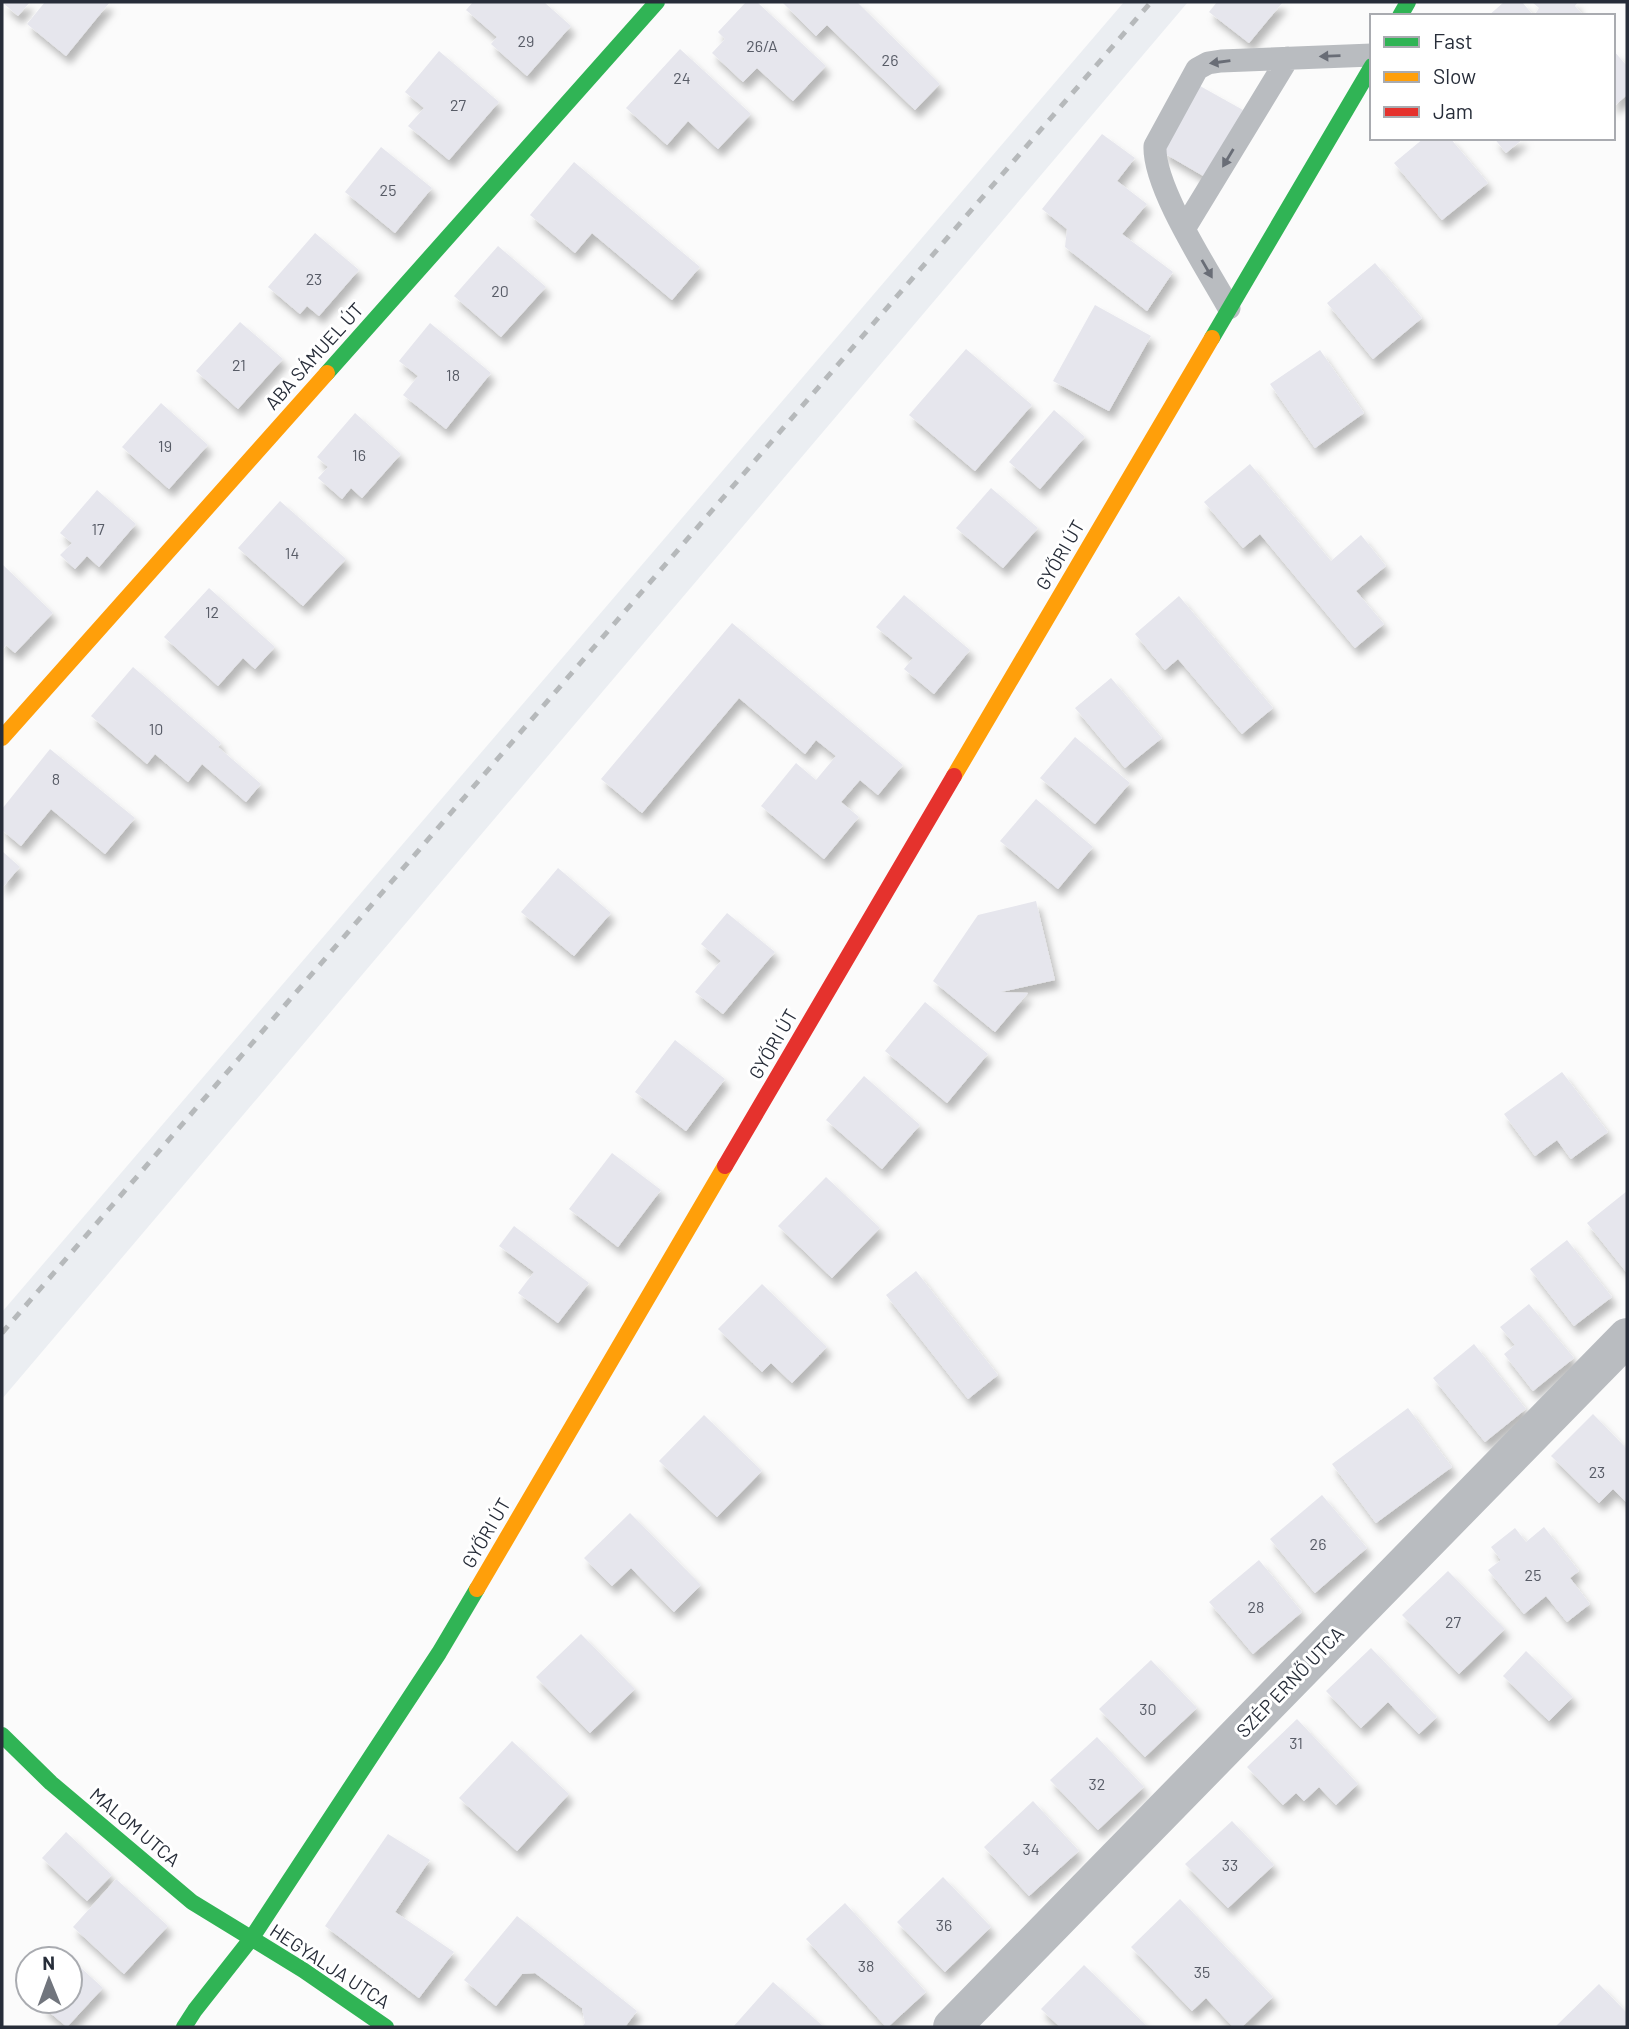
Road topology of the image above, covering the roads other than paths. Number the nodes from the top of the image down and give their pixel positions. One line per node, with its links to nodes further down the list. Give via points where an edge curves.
1 (657, 2): 7 (street, ABA SÁMUEL ÚT)
2 (1370, 55): 3 (lane, one-way to 3)
3 (1288, 58): 5 (lane, one-way to 5); 5 (lane, one-way to 5, via 1222,61 1197,69 1155,146 1158,172)
4 (1370, 69): 6 (street, GYŐRI ÚT)
5 (1184, 229): 6 (lane, one-way to 6)
6 (1229, 308): 10 (street, GYŐRI ÚT, via 439,1653)
7 (2, 738)
8 (1627, 1337): 13 (street, SZÉP ERNŐ UTCA)
9 (2, 1735): 10 (street, MALOM UTCA, via 51,1783 192,1902)
10 (251, 1939): 11 (street, GYŐRI ÚT); 12 (street, HEGYALJA UTCA)
11 (184, 2027)
12 (386, 2027)
13 (952, 2027)

